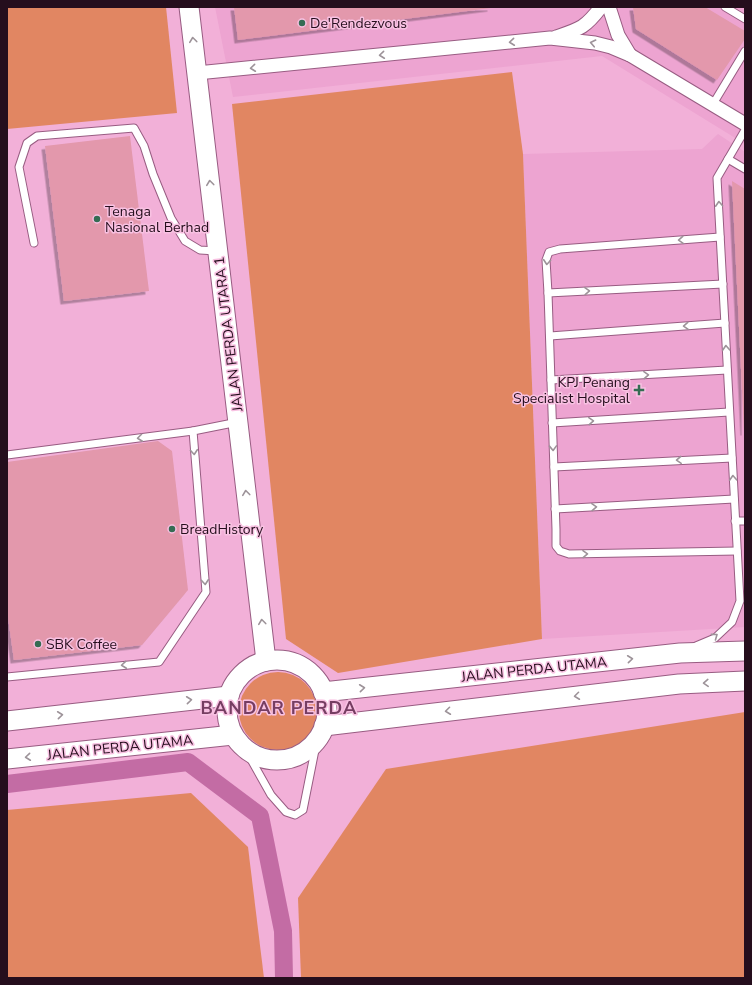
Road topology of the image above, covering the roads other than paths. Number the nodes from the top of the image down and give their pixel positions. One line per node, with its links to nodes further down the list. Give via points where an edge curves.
1 (189, 7): 9 (street, JALAN PERDA UTARA 1, one-way to 1)
2 (601, 7): 6 (street, via 590,22 579,29)
3 (609, 7): 8 (street, via 618,35)
4 (725, 7): 5 (lane)
5 (745, 19)
6 (550, 38): 8 (street, one-way to 6, via 595,43); 9 (street, one-way to 9)
7 (745, 51): 10 (lane)
8 (630, 56): 10 (street)
9 (197, 74): 17 (street, JALAN PERDA UTARA 1, one-way to 9)
10 (713, 104): 11 (street)
11 (745, 124)
12 (745, 130): 13 (lane)
13 (728, 159): 14 (lane); 15 (lane, one-way to 13, via 717,178)
14 (745, 170)
15 (720, 237): 18 (lane); 19 (lane, one-way to 19, via 548,252)
16 (34, 243): 17 (lane, via 19,167 27,143 37,136 134,128 144,146 152,174 171,218 185,242 200,250)
17 (218, 252): 25 (street, JALAN PERDA UTARA 1)
18 (723, 284): 19 (lane, one-way to 18); 20 (lane)
19 (548, 293): 21 (lane)
20 (725, 323): 21 (lane, one-way to 21); 22 (lane, one-way to 20)
21 (550, 336): 23 (lane)
22 (727, 370): 23 (lane, one-way to 22); 24 (lane)
23 (551, 380): 26 (lane)
24 (729, 412): 26 (lane, one-way to 24); 29 (lane)
25 (238, 422): 27 (lane); 39 (street, JALAN PERDA UTARA 1, one-way to 25)
26 (552, 423): 30 (lane, one-way to 30)
27 (193, 431): 28 (lane, one-way to 28); 40 (lane, one-way to 40, via 206,592 159,662)
28 (7, 455)
29 (732, 458): 30 (lane, one-way to 30); 31 (lane, one-way to 29)
30 (554, 467): 32 (lane)
31 (734, 499): 32 (lane, one-way to 31); 33 (lane)
32 (555, 509): 35 (lane, one-way to 35, via 556,546 560,551 569,554)
33 (735, 521): 34 (lane); 35 (lane)
34 (745, 521)
35 (736, 551): 36 (lane)
36 (742, 601): 38 (lane, one-way to 36, via 715,638 732,622)
37 (745, 650): 38 (street, JALAN PERDA UTAMA)
38 (680, 653): 42 (street, JALAN PERDA UTAMA, one-way to 38)
39 (266, 661): 42 (street, via 281,660 296,664 319,682); 43 (street, via 242,674 233,685)
40 (7, 677)
41 (745, 681): 45 (street, one-way to 45, via 679,684)
42 (323, 692): 45 (street, via 327,711)
43 (229, 696): 44 (street, one-way to 43); 46 (street, via 228,719)
44 (7, 721)
45 (320, 733): 46 (street, via 305,751 290,758 274,760 258,756); 46 (lane, via 303,810 295,815 286,812 271,795)
46 (239, 741): 47 (street, JALAN PERDA UTAMA, one-way to 47)
47 (7, 759)

